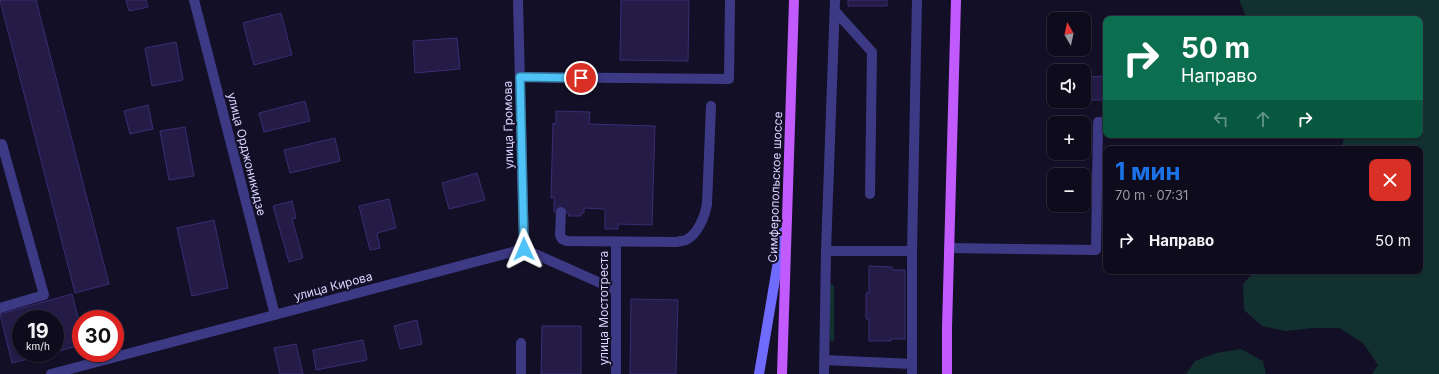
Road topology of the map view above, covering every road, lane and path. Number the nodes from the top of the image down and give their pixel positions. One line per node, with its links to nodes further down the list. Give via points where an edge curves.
1 (194, 0): 23 (street, улица Орджоникидзе)
2 (518, 0): 9 (street, улица Громова)
3 (730, 0): 9 (street, via 729,79)
4 (794, 0): 15 (main road, Симферопольское шоссе)
5 (835, 0): 8 (street)
6 (917, 0): 20 (street)
7 (956, 0): 17 (main road)
8 (835, 11): 13 (street, via 872,52); 19 (street)
9 (520, 77): 18 (street, улица Громова)
10 (711, 106): 16 (street, via 707,204 694,234 686,240 677,242)
11 (1103, 122): 17 (street, via 1098,122 1096,250)
12 (2, 144): 22 (street, via 44,295)
13 (870, 194)
14 (561, 212): 16 (street, via 562,239)
15 (787, 212): 30 (main road); 31 (main road, Симферопольское шоссе)
16 (616, 242): 21 (street, улица Мостотреста)
17 (950, 248): 33 (main road)
18 (524, 249): 21 (street); 23 (street, улица Кирова)
19 (826, 251): 20 (street); 25 (street)
20 (912, 251): 26 (street)
21 (616, 290): 29 (street, улица Мостотреста)
22 (0, 308)
23 (275, 315): 27 (street, улица Кирова)
24 (522, 343): 28 (street)
25 (824, 360): 26 (street); 32 (street)
26 (912, 369)
27 (51, 374)
28 (521, 374)
29 (616, 374)
30 (758, 374)
31 (782, 374)
32 (824, 374)
33 (947, 374)

